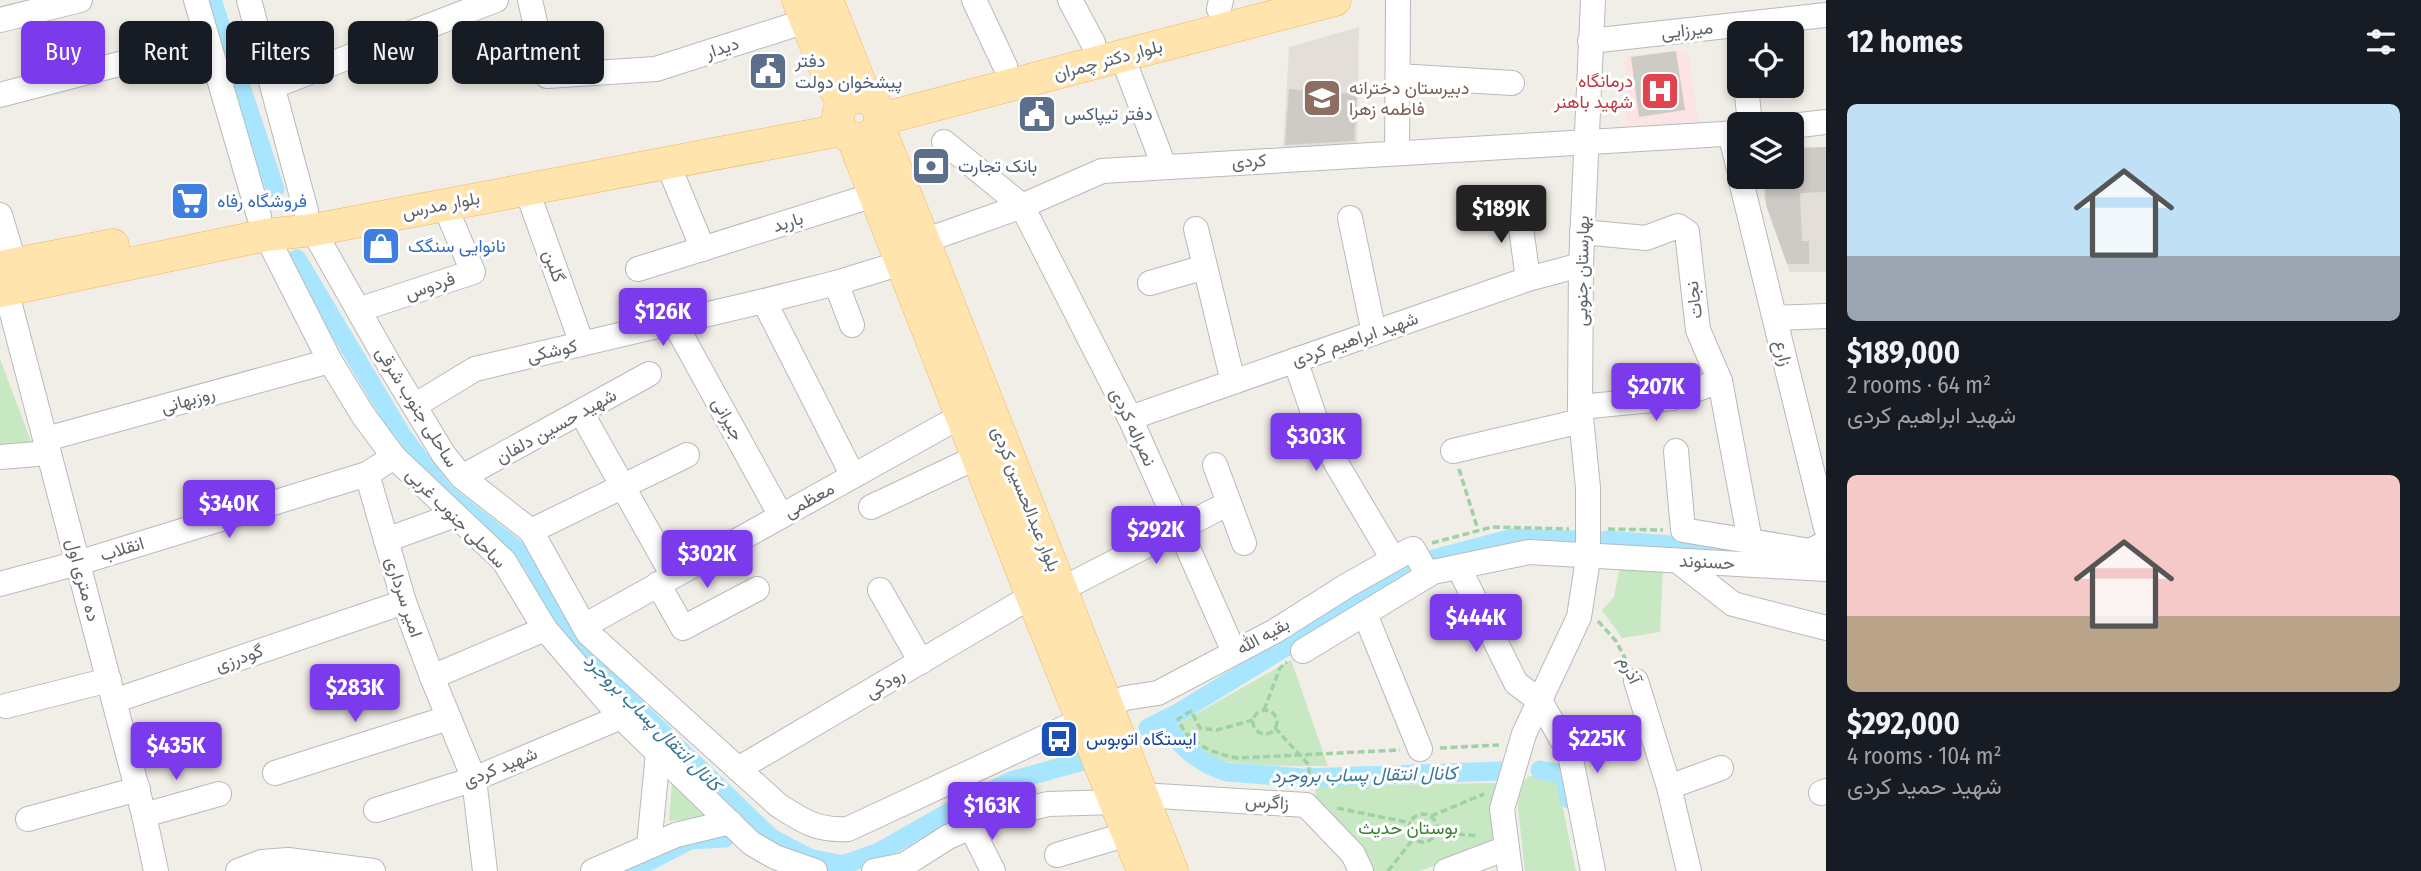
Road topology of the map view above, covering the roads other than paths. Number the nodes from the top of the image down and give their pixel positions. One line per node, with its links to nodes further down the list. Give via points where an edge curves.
1 (80, 0): 16 (street)
2 (196, 0): 17 (street, ساحلی جنوب غربی)
3 (248, 0): 26 (street, ساحلی جنوب شرقی)
4 (496, 0): 26 (street)
5 (530, 0): 13 (street, دیدار, via 547,76 656,69)
6 (974, 0): 23 (street)
7 (1070, 0): 19 (street)
8 (1254, 0): 12 (main road, بلوار دکتر چمران)
9 (1335, 0): 21 (main road, بلوار دکتر چمران)
10 (1398, 0): 24 (street)
11 (1593, 0): 18 (street, بهارستان جنوبی)
12 (1220, 5): 19 (main road, بلوار دکتر چمران)
13 (816, 8): 28 (main road, بلوار عبدالحسین کردی)
14 (1826, 15): 15 (street, میرزایی)
15 (1739, 19): 18 (street, میرزایی)
16 (0, 20)
17 (202, 21)
18 (1590, 41): 32 (street, بهارستان جنوبی)
19 (1093, 43): 23 (main road, بلوار دکتر چمران)
20 (212, 55): 46 (street, ساحلی جنوب غربی)
21 (1122, 56): 28 (main road, بلوار دکتر چمران); 36 (street)
22 (119, 64): 27 (street)
23 (1005, 66): 28 (main road, بلوار دکتر چمران)
24 (1398, 76): 25 (street); 34 (street)
25 (1512, 83)
26 (274, 86): 45 (street, ساحلی جنوب شرقی)
27 (0, 95)
28 (860, 116): 35 (main road, بلوار مدرس); 39 (main road, بلوار عبدالحسین کردی); 45 (main road, بلوار مدرس)
29 (1826, 122): 30 (street)
30 (1804, 125)
31 (1727, 131): 32 (street)
32 (1586, 141): 34 (street, کردی); 48 (street, بهارستان جنوبی)
33 (944, 142): 41 (street)
34 (1397, 152): 36 (street, کردی)
35 (667, 162): 37 (main road, بلوار مدرس); 50 (street)
36 (1164, 166): 41 (street, کردی, via 1102,171)
37 (526, 188): 40 (main road, بلوار مدرس); 66 (street, گلبن)
38 (1743, 189): 62 (street, زارع)
39 (888, 190): 49 (main road, بلوار عبدالحسین کردی); 50 (street, باربد); 51 (main road, بلوار عبدالحسین کردی)
40 (443, 204): 45 (main road, بلوار مدرس); 60 (street, فردوس, via 472,272)
41 (1022, 206): 49 (street, کردی); 76 (street, نصراله کردی)
42 (1518, 206): 56 (street)
43 (0, 215): 55 (street, ده متری اول)
44 (1350, 218): 65 (street)
45 (310, 220): 46 (main road, بلوار مدرس); 60 (street, ساحلی جنوب شرقی)
46 (262, 226): 55 (main road, بلوار مدرس); 67 (street, ساحلی جنوب غربی)
47 (1196, 229): 53 (street)
48 (1582, 232): 52 (street, بهارستان جنوبی); 70 (street, نجات, via 1646,238 1678,226 1687,232 1698,330)
49 (924, 241): 110 (main road, بلوار عبدالحسین کردی)
50 (703, 249): 54 (street, باربد)
51 (901, 262): 57 (street, کوشکی); 75 (main road, بلوار عبدالحسین کردی)
52 (1581, 265): 56 (street, شهید ابراهیم کردی); 74 (street, بهارستان جنوبی)
53 (1205, 267): 58 (street); 71 (street)
54 (638, 269)
55 (5, 278): 77 (street, ده متری اول)
56 (1528, 279): 65 (street, شهید ابراهیم کردی)
57 (836, 283): 59 (street, کوشکی); 64 (street)
58 (1150, 283)
59 (764, 301): 63 (street, کوشکی); 86 (street)
60 (358, 310): 72 (street, ساحلی جنوب شرقی)
61 (1826, 316): 62 (street)
62 (1775, 318): 93 (street, زارع)
63 (674, 322): 66 (street, کوشکی); 92 (street, جیرانی)
64 (852, 325)
65 (1374, 333): 68 (street, شهید ابراهیم کردی)
66 (582, 344): 72 (street, کوشکی, via 475,369)
67 (330, 360): 77 (street, روزبهانی); 82 (street, ساحلی جنوب غربی)
68 (1295, 360): 71 (street, شهید ابراهیم کردی); 100 (street, via 1336,463)
69 (649, 374): 73 (street, شهید حسین دلفان)
70 (1720, 381): 74 (street, via 1672,398); 97 (street, نجات)
71 (1233, 382): 76 (street, شهید ابراهیم کردی)
72 (414, 406): 87 (street, ساحلی جنوب شرقی)
73 (581, 412): 87 (street, شهید حسین دلفان); 88 (street)
74 (1580, 414): 78 (street); 101 (street, بهارستان جنوبی)
75 (961, 416): 83 (main road, بلوار عبدالحسین کردی); 86 (street, معظمی)
76 (1130, 418): 94 (street, نصراله کردی)
77 (48, 446): 81 (street, روزبهانی); 103 (street, ده متری اول)
78 (1453, 451)
79 (1676, 451): 97 (street, حسنوند, via 1683,530)
80 (687, 455): 88 (street)
81 (0, 457)
82 (394, 457): 85 (street); 91 (street, ساحلی جنوب غربی)
83 (977, 457): 90 (street); 112 (main road, بلوار عبدالحسین کردی)
84 (1215, 465): 89 (street)
85 (367, 474): 96 (street, امیر سرداری); 103 (street, انقلاب)
86 (853, 476): 92 (street, معظمی)
87 (462, 477): 95 (street, ساحلی جنوب شرقی)
88 (623, 486): 95 (street); 107 (street)
89 (1229, 503): 94 (street); 98 (street)
90 (871, 507)
91 (455, 515): 96 (street); 117 (street, ساحلی جنوب غربی, via 504,562)
92 (781, 516): 107 (street, معظمی)
93 (1826, 528)
94 (1180, 529): 110 (street); 119 (street, نصراله کردی)
95 (531, 531): 115 (street, ساحلی جنوب شرقی)
96 (386, 540): 113 (street, امیر سرداری)
97 (1750, 541): 99 (street, حسنوند, via 1810,551)
98 (1244, 543)
99 (1826, 543)
100 (1404, 554): 106 (street); 119 (street, بقیه الله)
101 (1588, 555): 102 (street, حسنوند); 104 (street, حسنوند, via 1529,552); 124 (street, بهارستان جنوبی, via 1579,617)
102 (1678, 561): 105 (street, حسنوند); 116 (street, via 1733,604)
103 (78, 563): 108 (street, انقلاب); 123 (street, ده متری اول)
104 (1459, 568): 106 (street, حسنوند); 124 (street, via 1516,683)
105 (1826, 569)
106 (1428, 575): 114 (street, حسنوند)
107 (666, 580): 109 (street, via 683,628); 115 (street, معظمی)
108 (0, 584)
109 (757, 589)
110 (1062, 589): 126 (main road, بلوار عبدالحسین کردی)
111 (880, 590): 120 (street)
112 (1031, 596): 120 (street, رودکی); 126 (main road, بلوار عبدالحسین کردی)
113 (404, 602): 121 (street, امیر سرداری); 123 (street, گودرزی)
114 (1365, 614): 118 (street, حسنوند); 129 (street)
115 (584, 626): 132 (street, ساحلی جنوب شرقی)
116 (1826, 628)
117 (545, 629): 121 (street); 127 (street, ساحلی جنوب غربی)
118 (1303, 651)
119 (1234, 652): 126 (street, بقیه الله, via 1158,693 1125,698)
120 (921, 662): 132 (street, رودکی)
121 (432, 677): 128 (street, امیر سرداری)
122 (1636, 681): 135 (street, آذرم)
123 (112, 690): 125 (street, گودرزی); 136 (street, ده متری اول)
124 (1541, 701): 146 (street, بهارستان جنوبی, via 1524,734 1502,809); 160 (street, via 1570,754)
125 (6, 706)
126 (1094, 713): 132 (street, ساحلی جنوب شرقی, via 848,829 820,828 805,822); 138 (main road, بلوار عبدالحسین کردی)
127 (621, 717): 130 (street, ساحلی جنوب غربی); 134 (street, شهید کردی)
128 (448, 718): 133 (street); 134 (street, امیر سرداری)
129 (1420, 749)
130 (658, 752): 142 (street, ساحلی جنوب غربی); 145 (street)
131 (1721, 768): 135 (street)
132 (738, 769)
133 (275, 773)
134 (474, 779): 139 (street, شهید کردی); 151 (street, امیر سرداری)
135 (1670, 787): 161 (street, آذرم)
136 (138, 789): 140 (street, ده متری اول); 141 (street)
137 (219, 794): 140 (street)
138 (1128, 799): 143 (street, via 1048,804); 144 (main road, بلوار عبدالحسین کردی); 157 (main road, بلوار عبدالحسین کردی); 158 (street, زاگرس, via 1306,805 1353,854)
139 (376, 810)
140 (144, 815): 148 (street, ده متری اول)
141 (28, 820)
142 (730, 822): 145 (street); 153 (street, ساحلی جنوب غربی, via 751,843 775,857)
143 (971, 827): 154 (street, via 904,865); 155 (street)
144 (1128, 834): 147 (street); 156 (main road, بلوار عبدالحسین کردی)
145 (649, 846): 152 (street)
146 (1507, 852): 159 (street)
147 (1057, 855)
148 (156, 871)
149 (238, 871): 150 (street, via 262,862 288,860)
150 (373, 871)
151 (485, 871)
152 (593, 871)
153 (815, 871)
154 (874, 871)
155 (993, 871)
156 (1143, 871)
157 (1172, 871)
158 (1361, 871)
159 (1446, 871)
160 (1593, 871)
161 (1689, 871)

